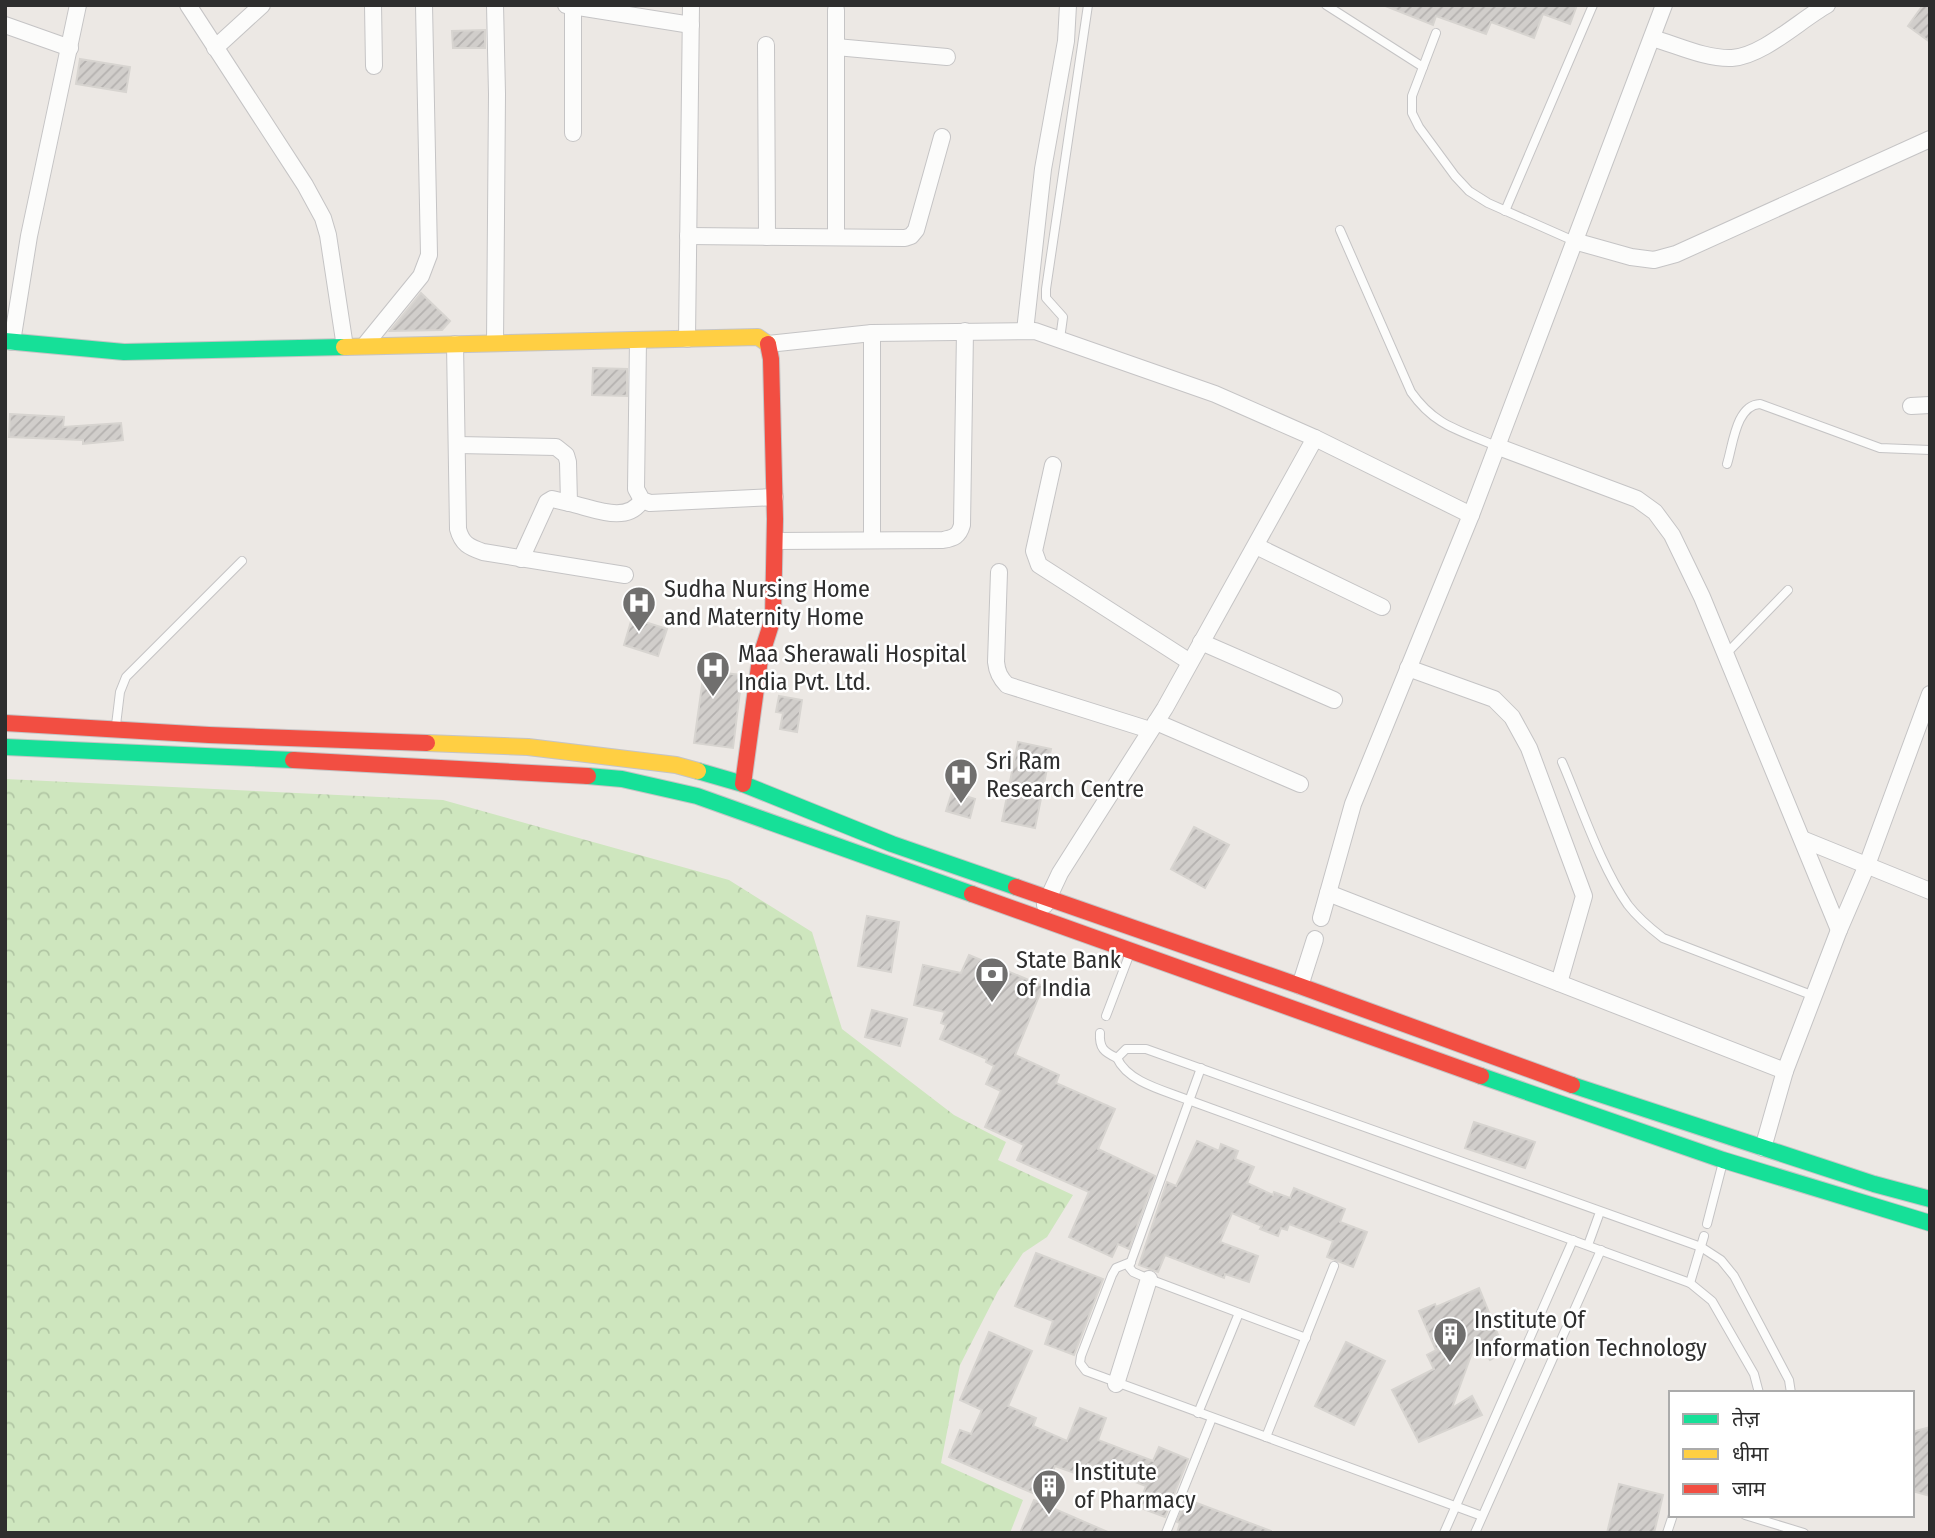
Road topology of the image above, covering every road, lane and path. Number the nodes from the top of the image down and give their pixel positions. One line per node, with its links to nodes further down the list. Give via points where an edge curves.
1 (188, 5): 23 (street)
2 (262, 5): 23 (street)
3 (373, 5): 25 (street)
4 (424, 5): 46 (street, via 429,255 421,276)
5 (495, 5): 43 (street)
6 (691, 5): 17 (street)
7 (1068, 5): 37 (street)
8 (1088, 5): 40 (lane, via 1046,289 1046,298 1063,317)
9 (1326, 5): 26 (lane)
10 (1593, 5): 30 (lane)
11 (1664, 5): 19 (street)
12 (1827, 5): 19 (street, via 1752,53 1732,58)
13 (570, 6): 17 (street); 27 (street)
14 (80, 7): 22 (street)
15 (836, 10): 21 (street)
16 (5, 25): 22 (street)
17 (691, 25): 32 (street)
18 (1436, 33): 26 (lane)
19 (1652, 38): 35 (street)
20 (766, 45): 33 (street)
21 (836, 47): 24 (street); 34 (street)
22 (70, 48): 42 (street)
23 (215, 48): 47 (street, via 323,218)
24 (947, 57)
25 (374, 66)
26 (1423, 67): 30 (lane, via 1412,96 1412,113 1419,127 1469,191)
27 (573, 133)
28 (942, 137): 34 (street, via 911,236)
29 (1930, 139): 35 (street, via 1676,254 1654,260)
30 (1506, 211): 35 (lane)
31 (1340, 230): 52 (lane, via 1421,406 1438,422)
32 (688, 236): 33 (street); 39 (street)
33 (767, 237): 34 (street)
34 (836, 237)
35 (1574, 241): 52 (street)
36 (965, 331): 37 (street); 38 (street); 60 (street, via 960,533 943,540)
37 (1025, 331): 40 (street)
38 (872, 333): 45 (street); 60 (street)
39 (687, 339): 41 (main road); 45 (main road, via 745,335)
40 (1060, 339): 50 (street, via 1216,394)
41 (638, 340): 43 (main road); 57 (street, via 636,489)
42 (9, 341): 47 (main road, via 124,352)
43 (495, 343): 44 (main road)
44 (455, 344): 46 (main road); 51 (street)
45 (768, 344): 56 (main road)
46 (365, 346): 47 (main road)
47 (345, 347)
48 (1930, 405): 49 (street)
49 (1911, 406)
50 (1315, 438): 59 (street); 62 (street)
51 (457, 445): 58 (street, via 562,450 568,462); 63 (street, via 461,541 483,552)
52 (1496, 446): 59 (street); 70 (street, via 1637,499 1655,512 1672,535)
53 (1930, 450): 54 (lane, via 1880,448 1752,404 1741,416)
54 (1727, 464)
55 (1053, 465): 71 (street, via 1034,551 1038,565)
56 (775, 497): 57 (street); 61 (main road)
57 (642, 500): 58 (street, via 637,509 623,515)
58 (569, 503): 63 (street, via 547,502)
59 (1471, 514): 72 (street)
60 (872, 540): 61 (street)
61 (775, 541): 80 (main road, via 774,618 760,659)
62 (1256, 546): 68 (street); 69 (street)
63 (521, 559): 66 (street)
64 (242, 561): 77 (lane, via 126,677)
65 (999, 572): 76 (street, via 996,662 1002,680)
66 (625, 575)
67 (1788, 590): 70 (lane)
68 (1382, 607)
69 (1201, 642): 71 (street); 74 (street)
70 (1726, 654): 82 (street)
71 (1190, 662): 76 (street)
72 (1408, 668): 85 (street, via 1353,804); 92 (street, via 1494,699 1512,717 1529,748 1584,896)
73 (1930, 694): 83 (street)
74 (1334, 700)
75 (5, 723): 77 (main road)
76 (1153, 726): 81 (street); 86 (street, via 1060,873)
77 (116, 730): 80 (main road, via 528,747 676,765)
78 (5, 747): 88 (main road, via 622,779 697,796)
79 (1562, 762): 94 (lane, via 1613,880 1646,925 1663,938)
80 (743, 784): 86 (main road, via 892,844)
81 (1300, 784)
82 (1802, 839): 83 (street); 89 (street)
83 (1867, 865): 84 (street); 89 (street)
84 (1930, 891)
85 (1328, 893): 87 (street); 92 (street)
86 (1049, 898): 88 (street); 93 (main road)
87 (1321, 918)
88 (1039, 919): 91 (main road)
89 (1839, 930): 94 (street)
90 (1315, 939): 93 (street)
91 (1131, 951): 95 (lane); 103 (main road)
92 (1559, 983): 99 (street)
93 (1300, 986): 101 (main road)
94 (1814, 996): 99 (street)
95 (1106, 1016)
96 (1100, 1034): 97 (lane, via 1100,1045)
97 (1117, 1058): 98 (lane, via 1126,1049 1137,1047); 100 (lane, via 1131,1075)
98 (1201, 1068): 100 (lane); 105 (lane)
99 (1785, 1071): 102 (street)
100 (1191, 1101): 109 (lane); 113 (lane)
101 (1729, 1138): 102 (main road); 103 (lane)
102 (1763, 1149): 104 (main road)
103 (1723, 1160): 106 (main road); 107 (lane)
104 (1930, 1199)
105 (1600, 1212): 110 (lane); 111 (lane)
106 (1930, 1223)
107 (1707, 1224)
108 (1704, 1236): 111 (lane)
109 (1573, 1240): 110 (lane); 125 (lane)
110 (1588, 1245): 112 (lane)
111 (1700, 1247): 116 (lane); 121 (lane, via 1721,1260 1734,1276)
112 (1601, 1250): 116 (lane); 126 (lane)
113 (1131, 1262): 115 (lane, via 1133,1272); 119 (lane, via 1116,1268 1112,1275 1080,1363 1086,1371)
114 (1334, 1266): 118 (lane)
115 (1149, 1279): 117 (lane); 119 (street)
116 (1690, 1283): 120 (lane, via 1712,1301 1754,1374)
117 (1238, 1312): 118 (lane); 122 (lane)
118 (1306, 1338): 124 (lane)
119 (1116, 1384): 122 (lane)
120 (1758, 1391)
121 (1791, 1391)
122 (1198, 1413): 123 (lane)
123 (1212, 1418): 124 (lane); 128 (lane)
124 (1266, 1437): 125 (lane)
125 (1455, 1506): 126 (lane); 129 (lane)
126 (1482, 1516): 130 (lane)
127 (1754, 1517): 131 (lane)
128 (1166, 1533)
129 (1444, 1533)
130 (1475, 1533)
131 (1804, 1533)

